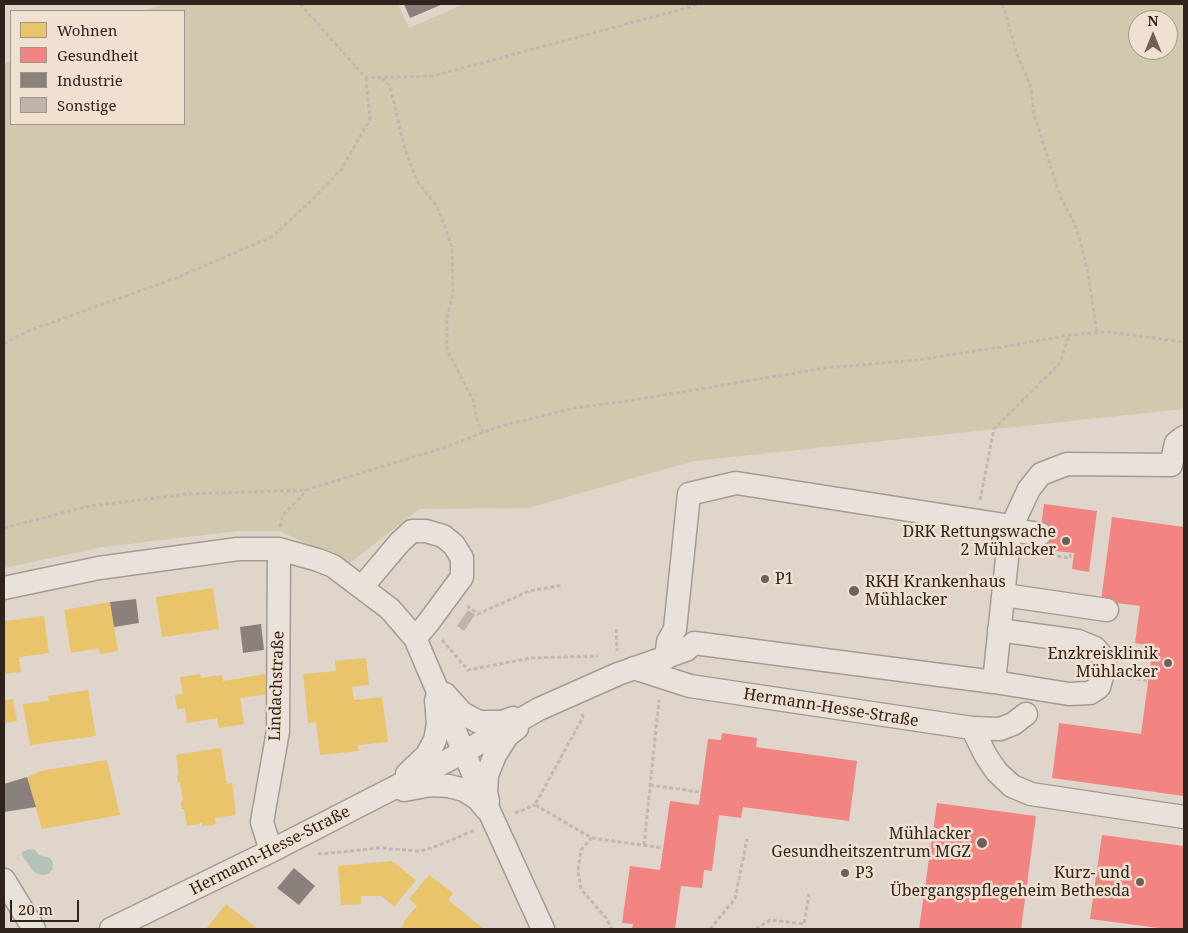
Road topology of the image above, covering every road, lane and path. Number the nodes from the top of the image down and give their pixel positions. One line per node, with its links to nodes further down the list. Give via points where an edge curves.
1 (300, 4): 4 (path)
2 (701, 4): 5 (path, via 433,76)
3 (1002, 4): 6 (path, via 1017,55 1031,87 1034,114 1054,178 1082,248)
4 (366, 78): 5 (path); 9 (path, via 370,119 341,170 273,236 176,278 28,331)
5 (382, 78): 10 (path, via 390,86 404,146 417,181 438,208 452,247 453,295 447,317 447,350 473,400 478,424)
6 (1098, 333): 7 (path); 8 (path)
7 (1070, 334): 10 (path, via 917,360 825,368 574,408); 13 (path, via 1060,363 994,429)
8 (1184, 342)
9 (4, 344)
10 (484, 433): 12 (path)
11 (1184, 437): 14 (street, via 1176,443 1171,464 1067,464 1041,474 1029,489)
12 (306, 490): 16 (path, via 187,494 100,504); 17 (path, via 282,516 279,526)
13 (976, 520): 14 (street); 27 (street, via 736,483 689,494 675,629 668,642)
14 (1012, 524): 15 (street); 22 (street)
15 (1041, 526)
16 (4, 528)
17 (284, 550): 19 (street, via 333,566); 20 (street, via 238,548 99,568); 44 (street, Lindachstraße, via 278,731 262,822)
18 (563, 585): 21 (path, via 529,592 478,614)
19 (362, 587): 21 (street, via 412,531 426,531 443,536 462,558 462,577); 24 (street)
20 (4, 588)
21 (450, 594): 24 (street)
22 (1004, 594): 23 (street); 25 (street)
23 (1107, 610)
24 (422, 630): 26 (path, via 468,670 531,658); 28 (street)
25 (999, 630): 29 (street); 29 (street, via 1078,641 1095,648 1104,658 1103,673 1100,686 1090,693 1069,694)
26 (607, 656)
27 (664, 667): 29 (street, via 694,643); 30 (street, Hermann-Hesse-Straße, via 634,668); 33 (street, Hermann-Hesse-Straße, via 690,686); 35 (path)
28 (431, 675): 31 (street, via 462,713 479,722 502,722); 34 (street); 37 (street, via 437,705 435,740 427,755 404,777)
29 (994, 682)
30 (575, 693): 31 (street, Hermann-Hesse-Straße); 38 (path, via 582,716)
31 (539, 709): 34 (street, Hermann-Hesse-Straße); 40 (street, Hermann-Hesse-Straße, via 507,736 495,755 487,775 486,793)
32 (1026, 714): 33 (street, Hermann-Hesse-Straße, via 1000,730)
33 (972, 728): 39 (street, via 997,772 1012,786 1031,794)
34 (464, 752): 37 (street, Hermann-Hesse-Straße); 40 (street, Hermann-Hesse-Straße)
35 (650, 785): 36 (path); 43 (path)
36 (700, 792)
37 (374, 798): 40 (street, Hermann-Hesse-Straße, via 409,788 449,786 478,799); 44 (street, Hermann-Hesse-Straße)
38 (535, 805): 40 (path); 41 (path)
39 (1184, 817)
40 (492, 818): 44 (path, via 420,851 379,848 321,854); 51 (street, Hermann-Hesse-Straße)
41 (592, 838): 43 (path); 52 (path, via 580,850 580,889)
42 (747, 838): 53 (path, via 735,899)
43 (644, 845): 45 (path)
44 (279, 847): 48 (street, Hermann-Hesse-Straße)
45 (663, 848)
46 (4, 880): 49 (street)
47 (809, 894): 54 (path, via 804,924 770,920)
48 (145, 923): 50 (street, Hermann-Hesse-Straße)
49 (34, 929)
50 (111, 929)
51 (542, 929)
52 (612, 929)
53 (710, 929)
54 (756, 929)

